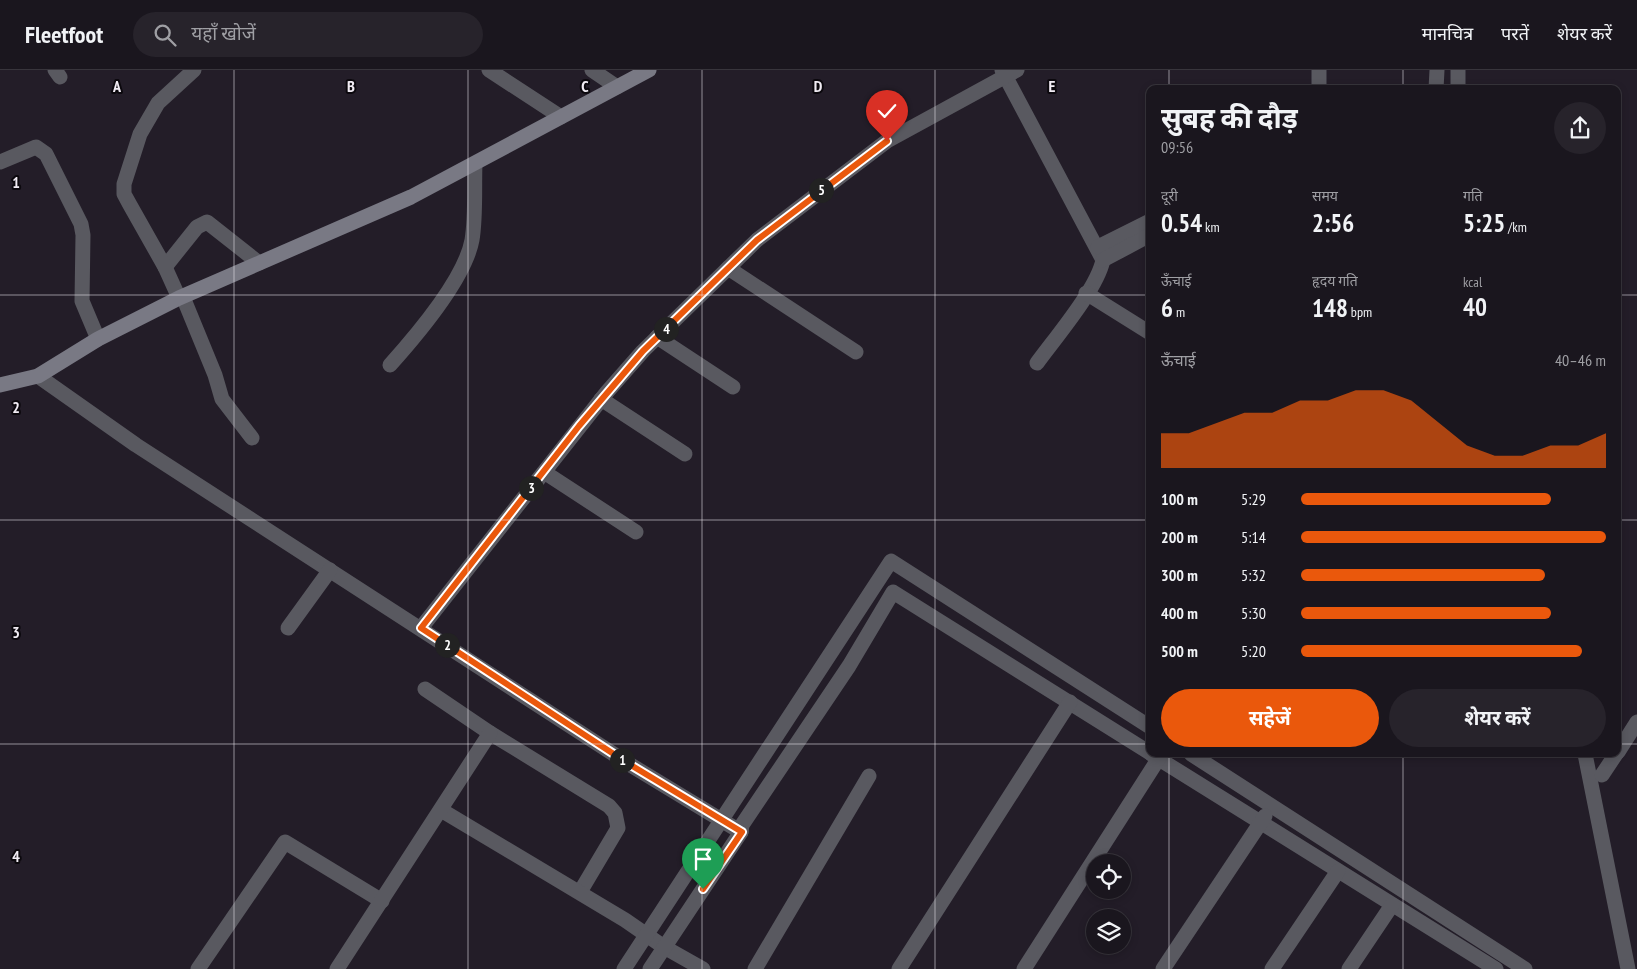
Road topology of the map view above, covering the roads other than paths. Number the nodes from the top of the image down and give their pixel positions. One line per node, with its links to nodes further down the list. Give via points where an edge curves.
1 (194, 70): 20 (street, via 158,103 140,134 124,184 124,194)
2 (489, 70): 13 (street)
3 (592, 70): 12 (street)
4 (649, 70): 12 (street)
5 (1319, 70): 9 (street)
6 (1437, 70): 10 (street)
7 (1458, 70): 11 (street)
8 (1008, 72): 18 (street); 21 (street, via 887,141 757,240)
9 (1319, 85)
10 (1436, 85)
11 (1458, 85)
12 (617, 87): 13 (street)
13 (561, 117): 15 (street)
14 (0, 162): 26 (street, via 36,147 46,154 81,224 82,301)
15 (475, 164): 19 (street, via 411,197); 29 (street, via 472,240 467,256 460,272 422,327)
16 (1146, 224): 18 (street)
17 (1146, 236): 18 (street)
18 (1101, 253): 22 (street, via 1101,270)
19 (260, 263): 20 (street, via 207,222 197,227); 23 (street)
20 (165, 267): 23 (street)
21 (728, 268): 25 (street); 27 (street)
22 (1086, 293): 24 (street); 28 (street)
23 (181, 297): 26 (street); 34 (street, via 226,407)
24 (1146, 330)
25 (657, 337): 32 (street); 33 (street)
26 (98, 339): 30 (street)
27 (856, 352)
28 (1037, 363)
29 (390, 365)
30 (38, 376): 31 (street); 38 (street, via 136,445)
31 (0, 385)
32 (733, 387)
33 (602, 399): 35 (street); 36 (street)
34 (252, 438)
35 (685, 454)
36 (544, 472): 37 (street); 40 (street)
37 (636, 532)
38 (330, 570): 39 (street); 40 (street)
39 (288, 628)
40 (421, 628): 57 (street, via 629,764)
41 (425, 689): 45 (street)
42 (1070, 702): 47 (street); 59 (street, via 893,592 849,666 742,825); 72 (street)
43 (1637, 722): 46 (street)
44 (1146, 724): 57 (street, via 891,561)
45 (490, 733): 56 (street); 61 (street, via 609,806 615,813 618,828)
46 (1621, 747)
47 (1146, 751)
48 (1152, 757): 73 (street)
49 (1156, 757): 58 (street)
50 (1196, 757): 55 (street)
51 (1586, 757): 79 (street)
52 (1614, 757): 53 (street)
53 (1602, 775)
54 (869, 776): 71 (street)
55 (1272, 806): 58 (street); 78 (street)
56 (441, 810): 61 (street); 62 (street)
57 (722, 820): 59 (street); 64 (street)
58 (1260, 823): 60 (street); 74 (street)
59 (742, 832): 65 (street)
60 (1338, 872): 63 (street); 75 (street)
61 (580, 892): 64 (street)
62 (382, 901): 66 (street, via 285,842); 67 (street)
63 (1392, 905): 76 (street); 77 (street)
64 (647, 934): 65 (street); 68 (street)
65 (664, 947): 69 (street); 70 (street)
66 (198, 969)
67 (337, 969)
68 (624, 969)
69 (650, 969)
70 (703, 969)
71 (755, 969)
72 (898, 969)
73 (1024, 969)
74 (1163, 969)
75 (1272, 969)
76 (1349, 969)
77 (1496, 969)
78 (1525, 969)
79 (1628, 969)

